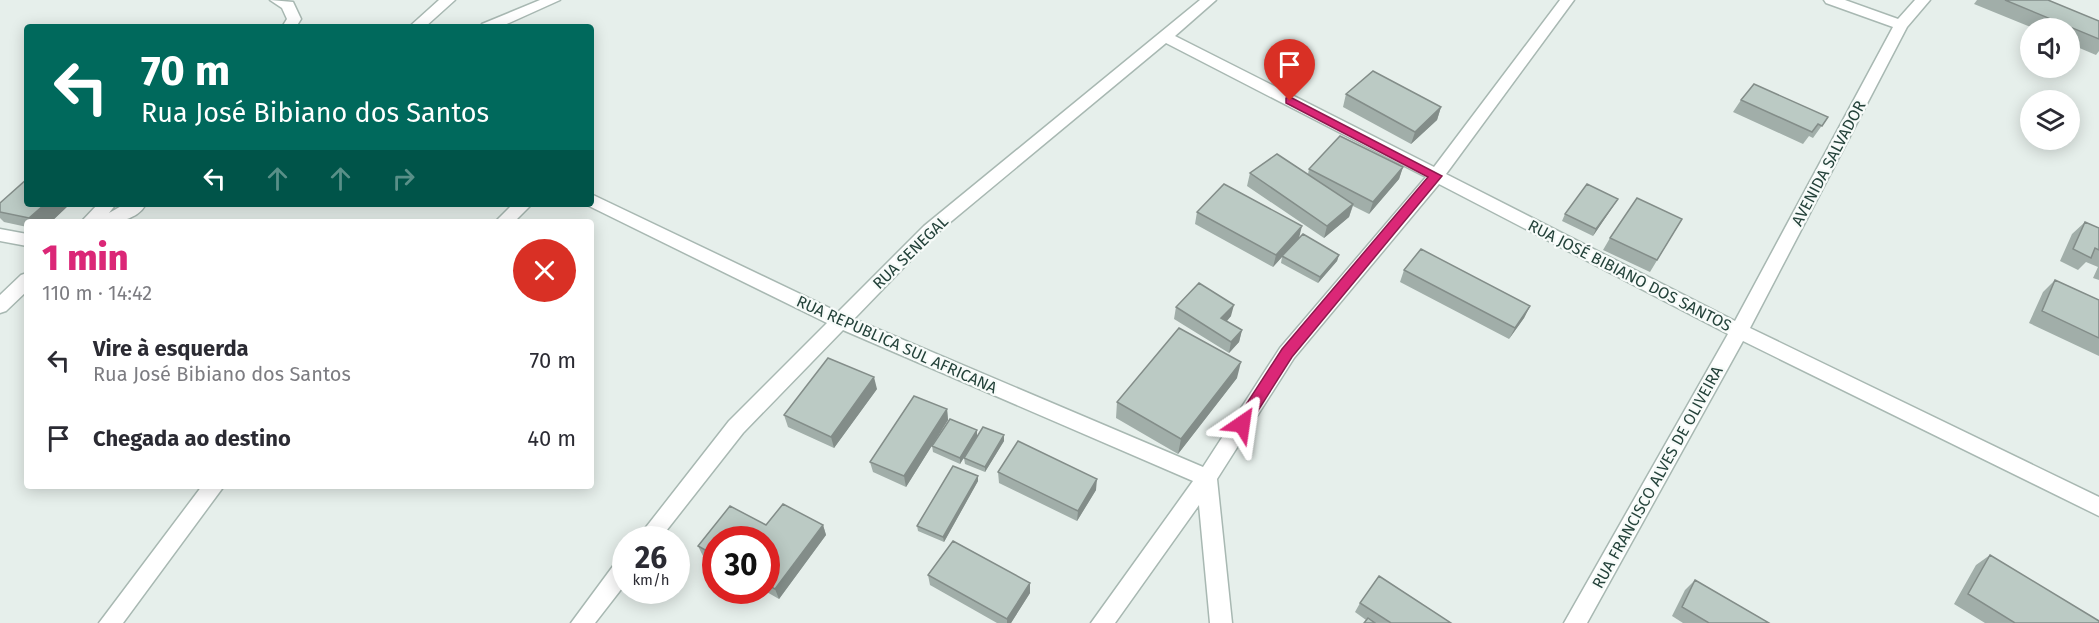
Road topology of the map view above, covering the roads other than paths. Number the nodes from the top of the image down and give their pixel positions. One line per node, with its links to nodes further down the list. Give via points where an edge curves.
1 (277, 0): 8 (street, via 288,5 294,19)
2 (448, 0): 9 (street)
3 (553, 0): 10 (street)
4 (1209, 0): 12 (street, RUA SENEGAL)
5 (1567, 0): 13 (street)
6 (1831, 0): 11 (street)
7 (1923, 0): 11 (street, AVENIDA SALVADOR)
8 (291, 24)
9 (420, 24)
10 (494, 24)
11 (1901, 25): 26 (street, AVENIDA SALVADOR)
12 (1164, 36): 13 (street, RUA JOSÉ BIBIANO DOS SANTOS); 25 (street, RUA SENEGAL, via 930,230)
13 (1436, 176): 26 (street, RUA JOSÉ BIBIANO DOS SANTOS); 27 (street, via 1287,353)
14 (594, 201): 25 (street, RUA REPUBLICA SUL AFRICANA)
15 (105, 207): 18 (street)
16 (133, 207): 19 (street)
17 (520, 207): 20 (street)
18 (92, 219)
19 (112, 219)
20 (506, 219)
21 (0, 235): 22 (street)
22 (24, 239)
23 (24, 283): 24 (street)
24 (0, 306)
25 (840, 321): 27 (street, RUA REPUBLICA SUL AFRICANA); 30 (street, RUA SENEGAL, via 736,427)
26 (1739, 331): 29 (street, RUA JOSÉ BIBIANO DOS SANTOS); 36 (street, RUA FRANCISCO ALVES DE OLIVEIRA)
27 (1208, 478): 34 (street); 35 (street)
28 (212, 489): 32 (street)
29 (2099, 507)
30 (657, 526)
31 (612, 583): 33 (street)
32 (110, 623)
33 (582, 623)
34 (1102, 623)
35 (1221, 623)
36 (1575, 623)

